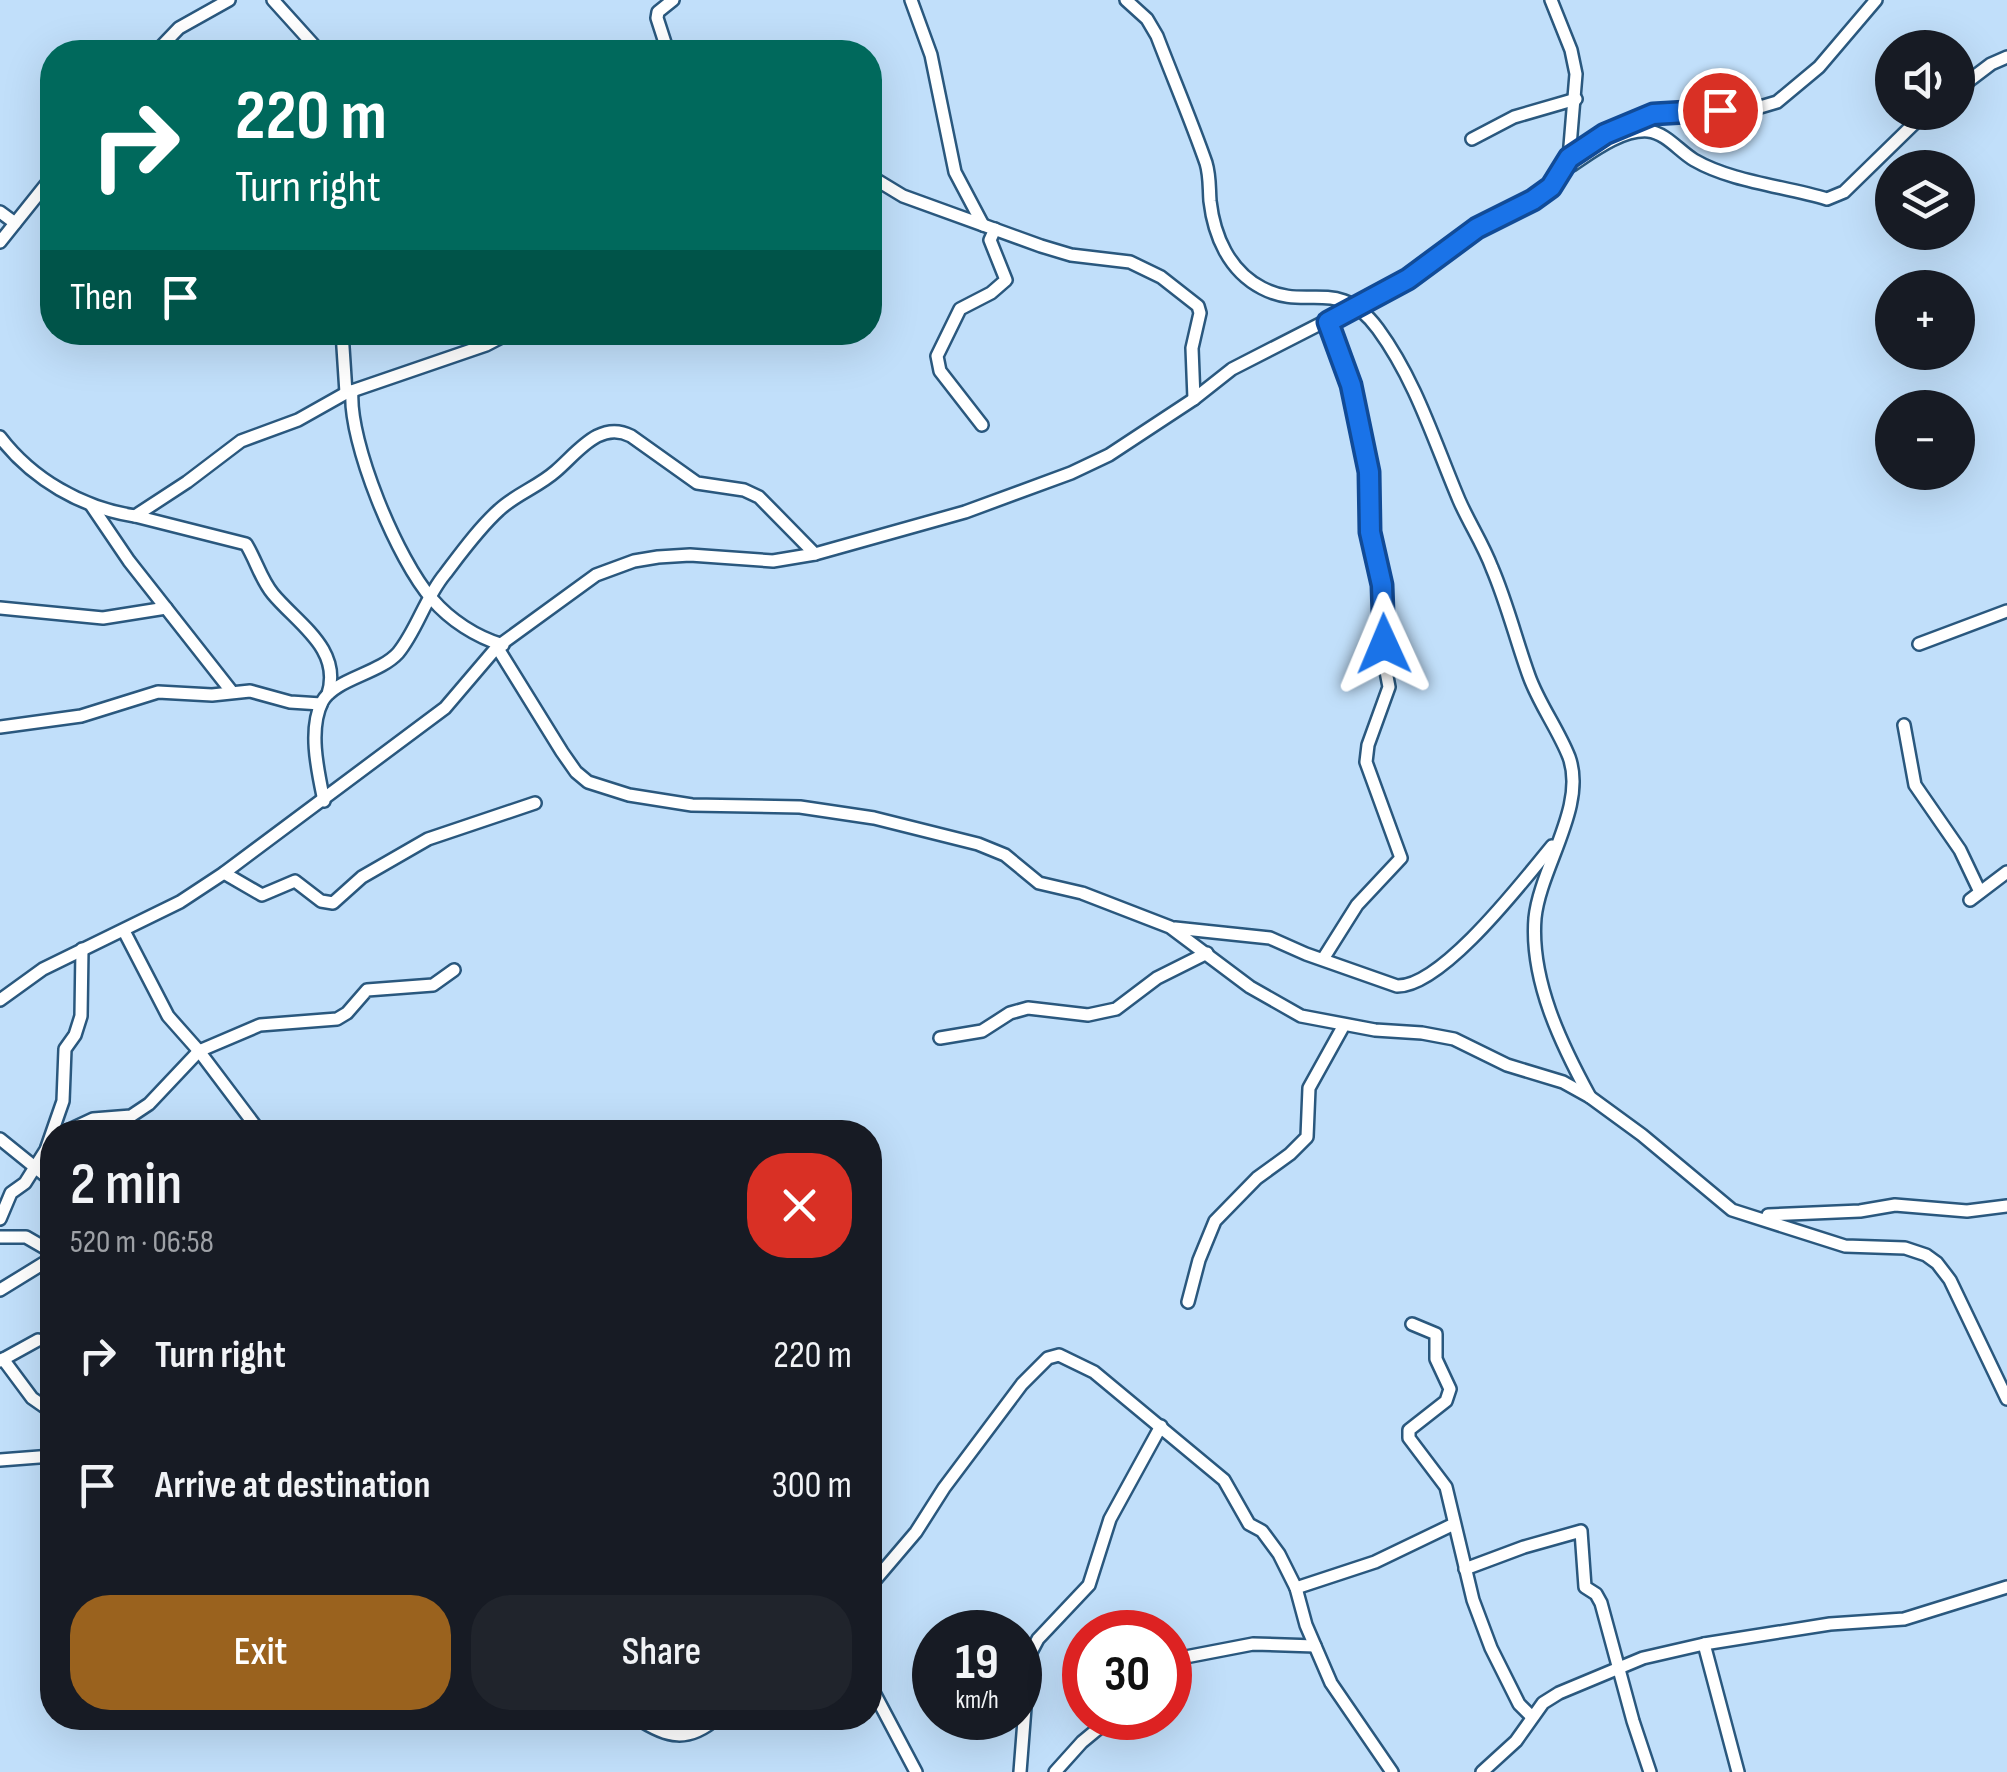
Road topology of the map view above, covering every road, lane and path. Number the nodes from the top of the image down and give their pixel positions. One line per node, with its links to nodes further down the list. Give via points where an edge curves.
1 (230, 0): 8 (street)
2 (273, 0): 9 (street)
3 (673, 0): 10 (street, via 658,12)
4 (911, 0): 21 (street, via 955,172)
5 (1126, 0): 23 (street, via 1157,36 1208,167 1213,220 1230,262 1261,288 1338,298)
6 (1551, 0): 13 (street, via 1574,60)
7 (1876, 0): 16 (street, via 1820,67 1777,102 1750,110 1653,114 1605,134)
8 (168, 40)
9 (309, 40)
10 (664, 40)
11 (2007, 58): 12 (street)
12 (1975, 76)
13 (1576, 99): 15 (street, via 1514,117); 16 (street)
14 (1908, 130): 16 (street, via 1844,192 1827,199 1714,170 1654,132 1632,133)
15 (1472, 139)
16 (1567, 164): 23 (street, via 1533,200 1465,235 1425,268)
17 (882, 183): 21 (street)
18 (40, 192): 20 (street)
19 (0, 212): 20 (street)
20 (15, 224): 22 (street)
21 (989, 227): 28 (street, via 1071,256 1130,262 1190,299 1200,313 1192,348); 29 (street, via 1006,280 960,309 937,356 940,371)
22 (0, 242)
23 (1357, 307): 24 (street); 46 (street, via 1405,370 1569,758 1572,798)
24 (1328, 322): 28 (street, via 1232,368); 53 (street, via 1360,421 1382,585 1390,687 1366,762 1402,858 1357,905)
25 (344, 345): 27 (street)
26 (486, 345): 27 (street)
27 (349, 392): 32 (street, via 240,441); 34 (street, via 381,510)
28 (1194, 399): 33 (street, via 1109,455 1044,485)
29 (982, 425)
30 (0, 438): 31 (street, via 29,468)
31 (91, 505): 32 (street); 36 (street)
32 (134, 516): 41 (street, via 246,544 274,596 327,654 332,671)
33 (815, 554): 34 (street, via 759,497 697,484 613,430 500,509); 39 (street, via 774,561 690,555 634,561 596,575)
34 (429, 596): 39 (street, via 458,623); 41 (street, via 396,655)
35 (0, 608): 36 (street, via 103,618)
36 (166, 608): 40 (street)
37 (2007, 611): 38 (street)
38 (1919, 644)
39 (500, 646): 44 (street, via 445,708); 49 (street, via 562,752 588,782 692,805 800,807 874,818 970,841 1005,856 1039,883 1082,892)
40 (232, 692): 41 (street, via 290,702); 43 (street, via 158,692 81,716)
41 (324, 699): 44 (street, via 316,749)
42 (1904, 725): 47 (street, via 1916,785 1960,850 1975,896)
43 (0, 727)
44 (324, 800): 48 (street)
45 (535, 803): 48 (street, via 428,839 333,902 320,901 294,881 254,893)
46 (1558, 838): 53 (street, via 1486,923 1422,981 1397,986); 59 (street, via 1536,915 1535,951 1546,1000)
47 (2007, 872)
48 (224, 873): 50 (street)
49 (1170, 927): 52 (street); 53 (street, via 1270,938)
50 (124, 931): 51 (street); 58 (street, via 161,1006)
51 (82, 949): 55 (street); 60 (street, via 81,1016 65,1049)
52 (1208, 953): 56 (street, via 1281,1006); 57 (street, via 1156,978 1116,1009 1088,1016 1028,1008 982,1030)
53 (1324, 960)
54 (454, 970): 58 (street, via 434,985 367,990 337,1019 264,1024)
55 (0, 1000)
56 (1344, 1025): 59 (street, via 1454,1039); 76 (street, via 1309,1088 1307,1137 1215,1221)
57 (940, 1038)
58 (199, 1051): 63 (street, via 148,1104); 64 (street)
59 (1590, 1097): 70 (street, via 1724,1206)
60 (57, 1120)
61 (89, 1120): 62 (street)
62 (121, 1120)
63 (121, 1120)
64 (251, 1120)
65 (0, 1139): 67 (street)
66 (40, 1159): 67 (street)
67 (33, 1168): 68 (street); 71 (street)
68 (40, 1173)
69 (2007, 1206): 70 (street, via 1956,1211 1896,1205)
70 (1755, 1216): 80 (street, via 1845,1246 1905,1248 1937,1263)
71 (0, 1217)
72 (0, 1237): 73 (street, via 14,1234)
73 (40, 1247)
74 (40, 1263): 75 (street)
75 (0, 1290)
76 (1188, 1302)
77 (1412, 1324): 85 (street, via 1436,1334 1436,1358 1450,1389 1446,1401 1408,1435 1446,1487)
78 (38, 1340): 79 (street)
79 (1, 1360): 81 (street)
80 (2007, 1399)
81 (40, 1404)
82 (1161, 1426): 87 (street, via 1094,1372 1055,1354 1022,1384); 88 (street, via 1224,1480); 100 (street, via 1110,1519 1089,1585 1029,1656)
83 (40, 1457): 84 (street)
84 (0, 1460)
85 (1454, 1524): 86 (street); 88 (street, via 1375,1562)
86 (1466, 1569): 93 (street, via 1581,1532 1584,1585 1599,1599); 95 (street, via 1490,1648)
87 (882, 1572)
88 (1296, 1588): 91 (street)
89 (2007, 1588): 90 (street, via 1904,1619)
90 (1704, 1644): 93 (street); 105 (street)
91 (1315, 1646): 92 (street, via 1253,1644); 102 (street, via 1341,1699)
92 (1192, 1656)
93 (1619, 1667): 95 (street, via 1559,1693); 104 (street)
94 (882, 1708): 99 (street)
95 (1531, 1716): 103 (street, via 1516,1742)
96 (656, 1730): 97 (street)
97 (702, 1730)
98 (1084, 1740): 101 (street)
99 (916, 1772)
100 (1020, 1772)
101 (1055, 1772)
102 (1392, 1772)
103 (1482, 1772)
104 (1650, 1772)
105 (1738, 1772)

